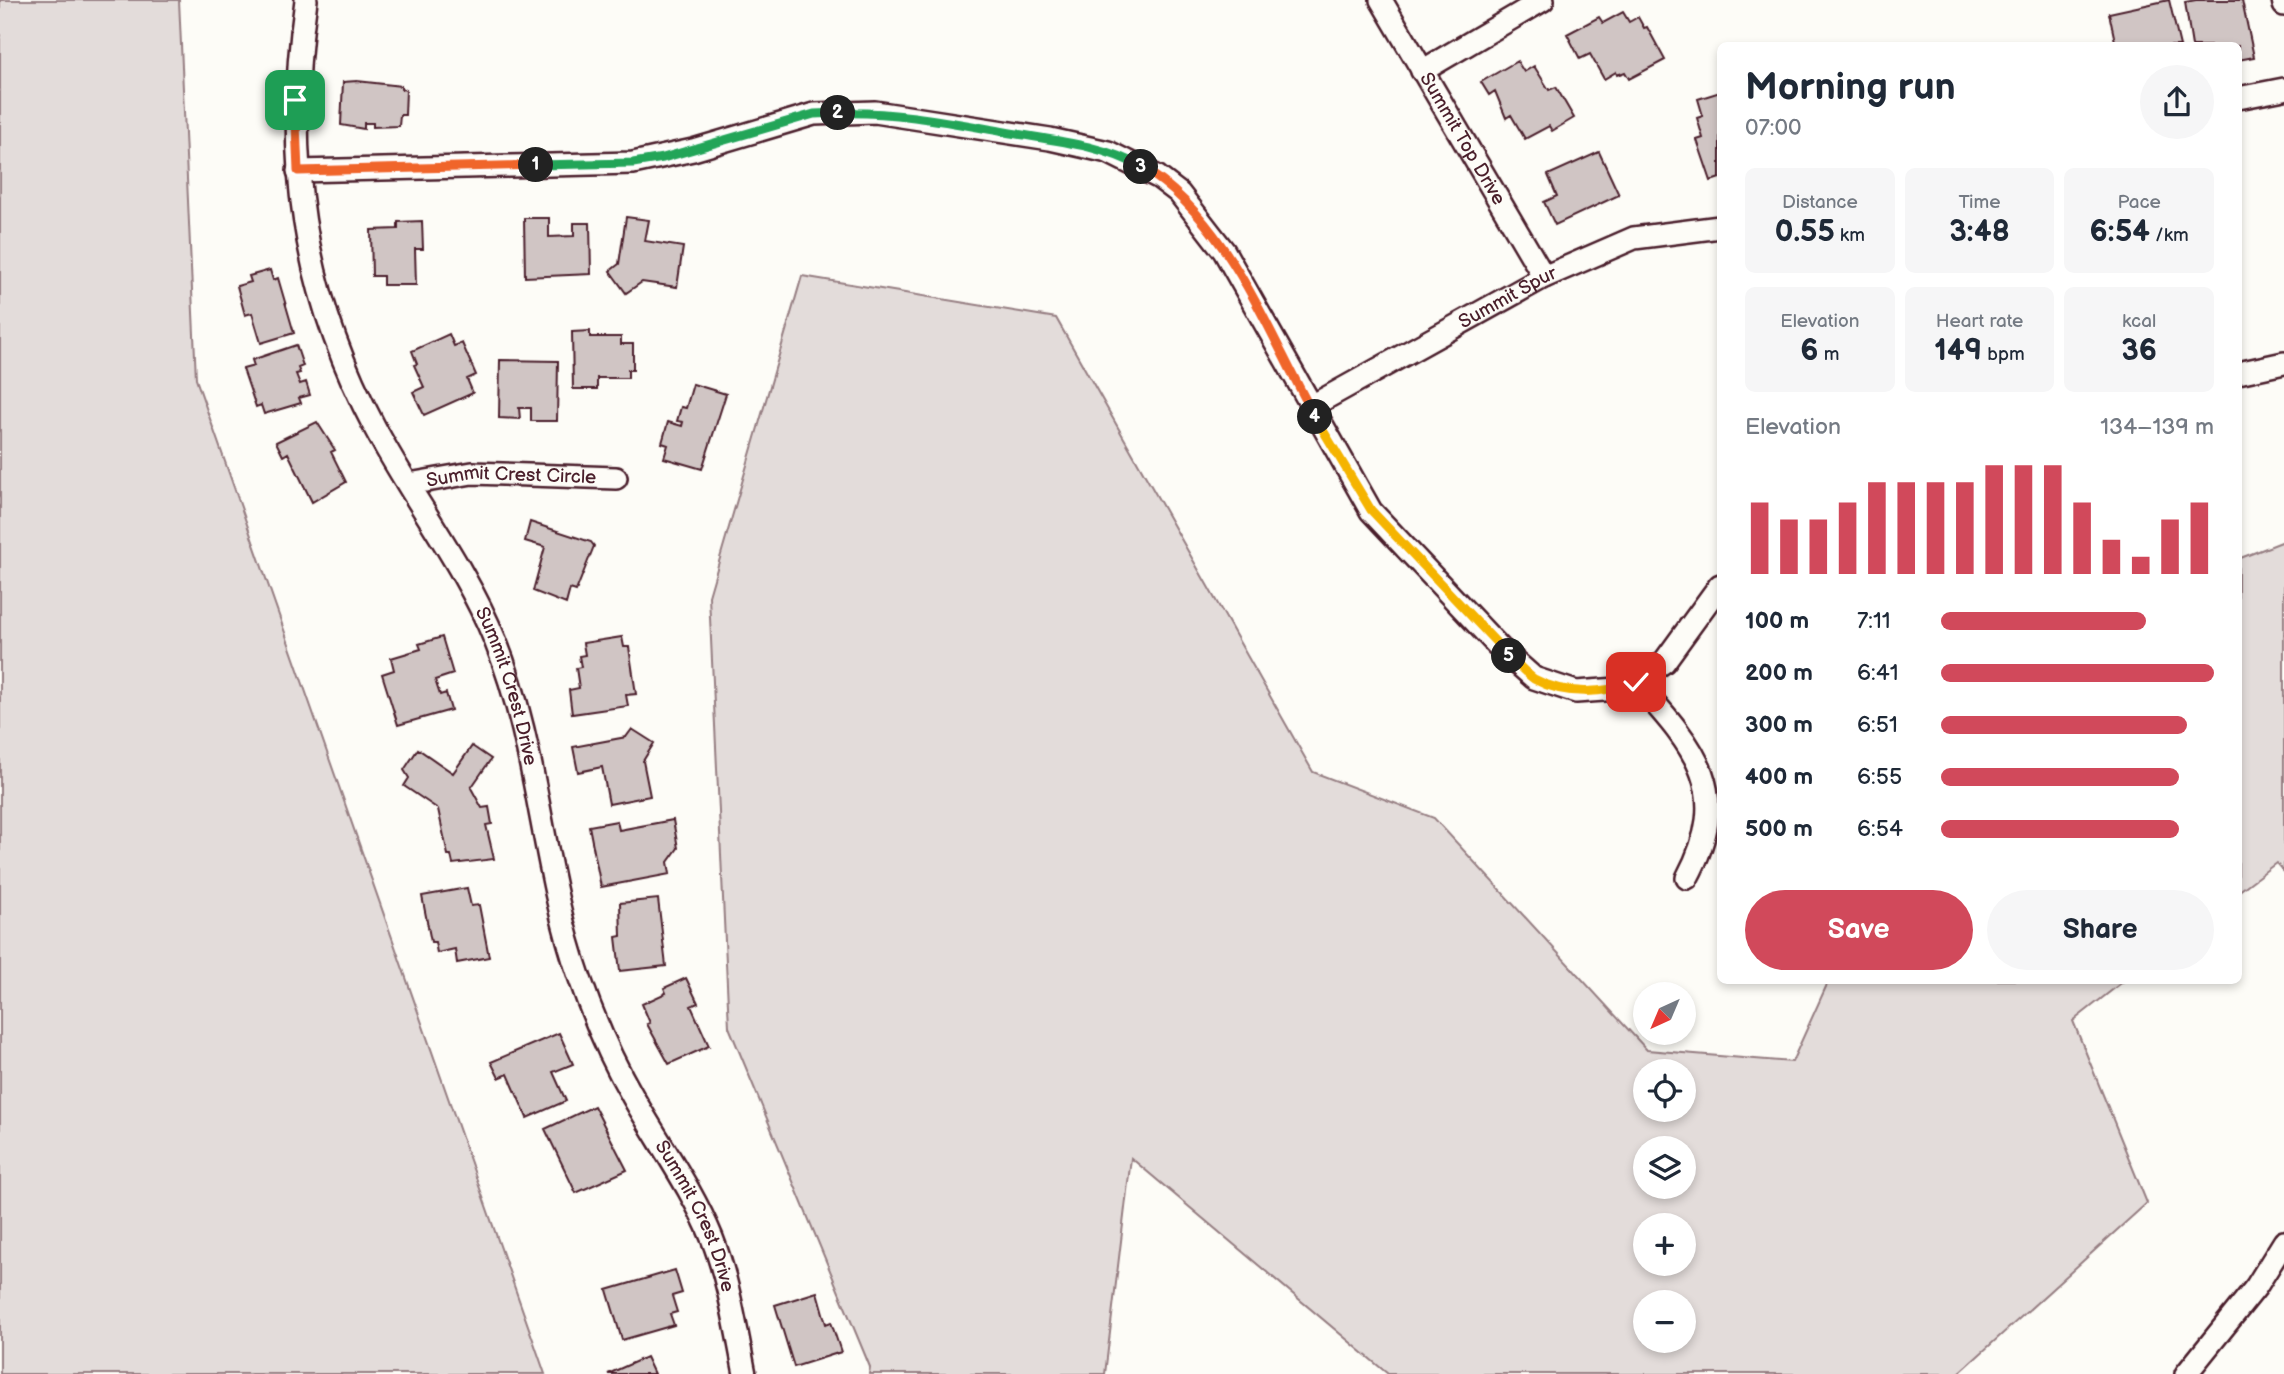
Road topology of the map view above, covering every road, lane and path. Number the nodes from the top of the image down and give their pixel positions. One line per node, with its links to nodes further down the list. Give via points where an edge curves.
1 (306, 0): 9 (street, Summit Crest Drive, via 295,100)
2 (1381, 0): 6 (street, Summit Top Drive)
3 (1543, 0): 6 (street)
4 (2283, 0): 5 (street)
5 (2284, 5)
6 (1422, 71): 11 (street, Summit Top Drive)
7 (2284, 89): 8 (street)
8 (2242, 97)
9 (298, 171): 14 (street, via 633,163 814,114 876,112 1108,152 1158,177 1196,211 1224,251); 16 (street, Summit Crest Drive, via 327,316 355,386)
10 (1717, 226): 11 (street, Summit Spur, via 1634,238)
11 (1544, 277): 14 (street, Summit Spur)
12 (2284, 363): 13 (street)
13 (2242, 372)
14 (1310, 407): 18 (street, via 1371,510 1500,648 1534,678 1576,692 1618,689)
15 (616, 478): 16 (street, Summit Crest Circle, via 472,473)
16 (409, 484): 21 (street, Summit Crest Drive, via 473,593 495,641 513,694 579,976 612,1058 711,1236 726,1278)
17 (1717, 589): 18 (street, via 1664,662)
18 (1636, 682): 19 (street, via 1693,752 1706,780 1708,827)
19 (1687, 878)
20 (2284, 1242): 22 (street, via 2256,1287)
21 (745, 1374)
22 (2186, 1374)

